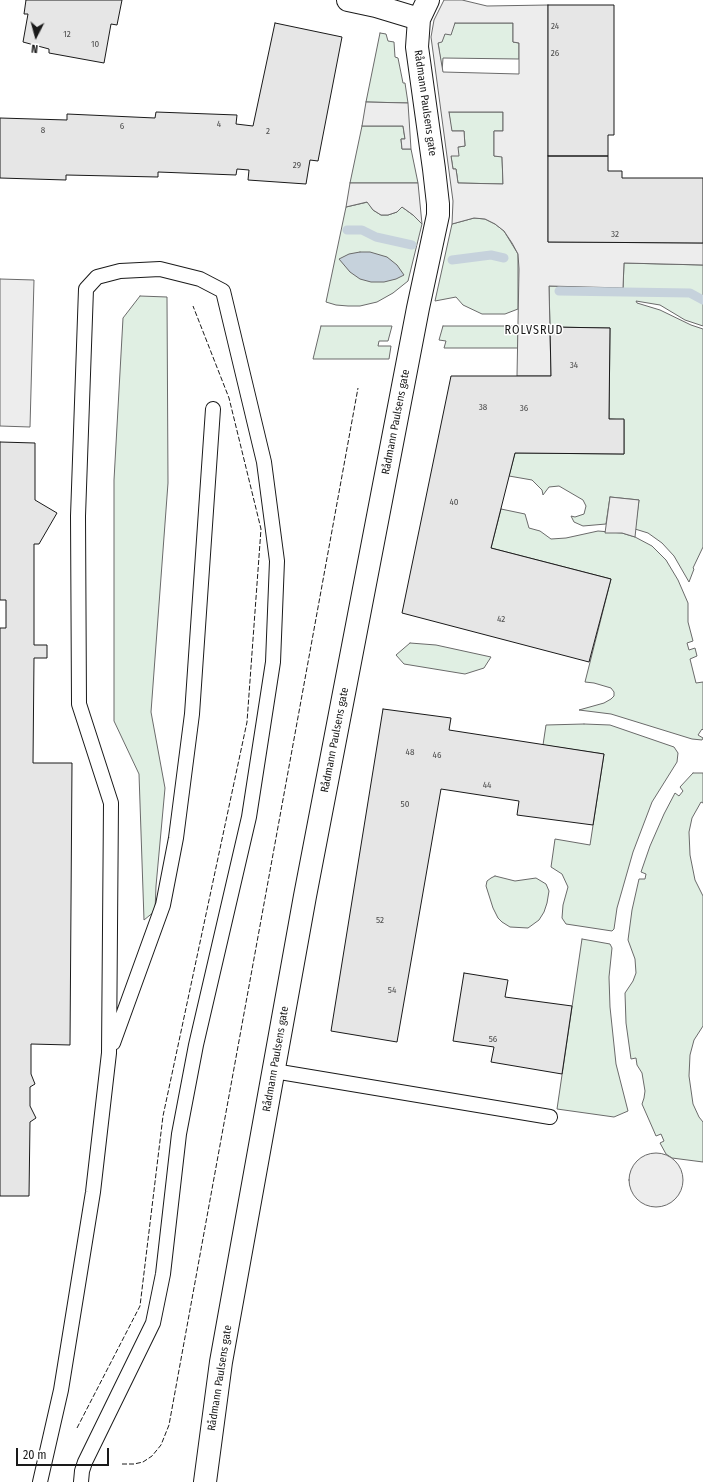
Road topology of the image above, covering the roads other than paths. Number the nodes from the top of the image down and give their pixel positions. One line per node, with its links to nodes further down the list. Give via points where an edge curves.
1 (348, 0): 2 (street, via 376,6)
2 (424, 10): 5 (street, Rådmann Paulsens gate, via 417,47 438,214 407,362)
3 (213, 409): 4 (lane, via 192,714 176,838 163,905)
4 (110, 1053): 7 (lane, via 93,1192 63,1375); 8 (lane, via 111,803 79,704 78,516 86,289 97,277 120,271 160,269 200,278 223,291 264,462 277,561 273,662 249,817 198,1038 179,1134 163,1274 153,1323 85,1462)
5 (274, 1071): 6 (lane); 9 (street, Rådmann Paulsens gate, via 221,1362)
6 (550, 1117)
7 (40, 1482)
8 (81, 1482)
9 (204, 1482)

